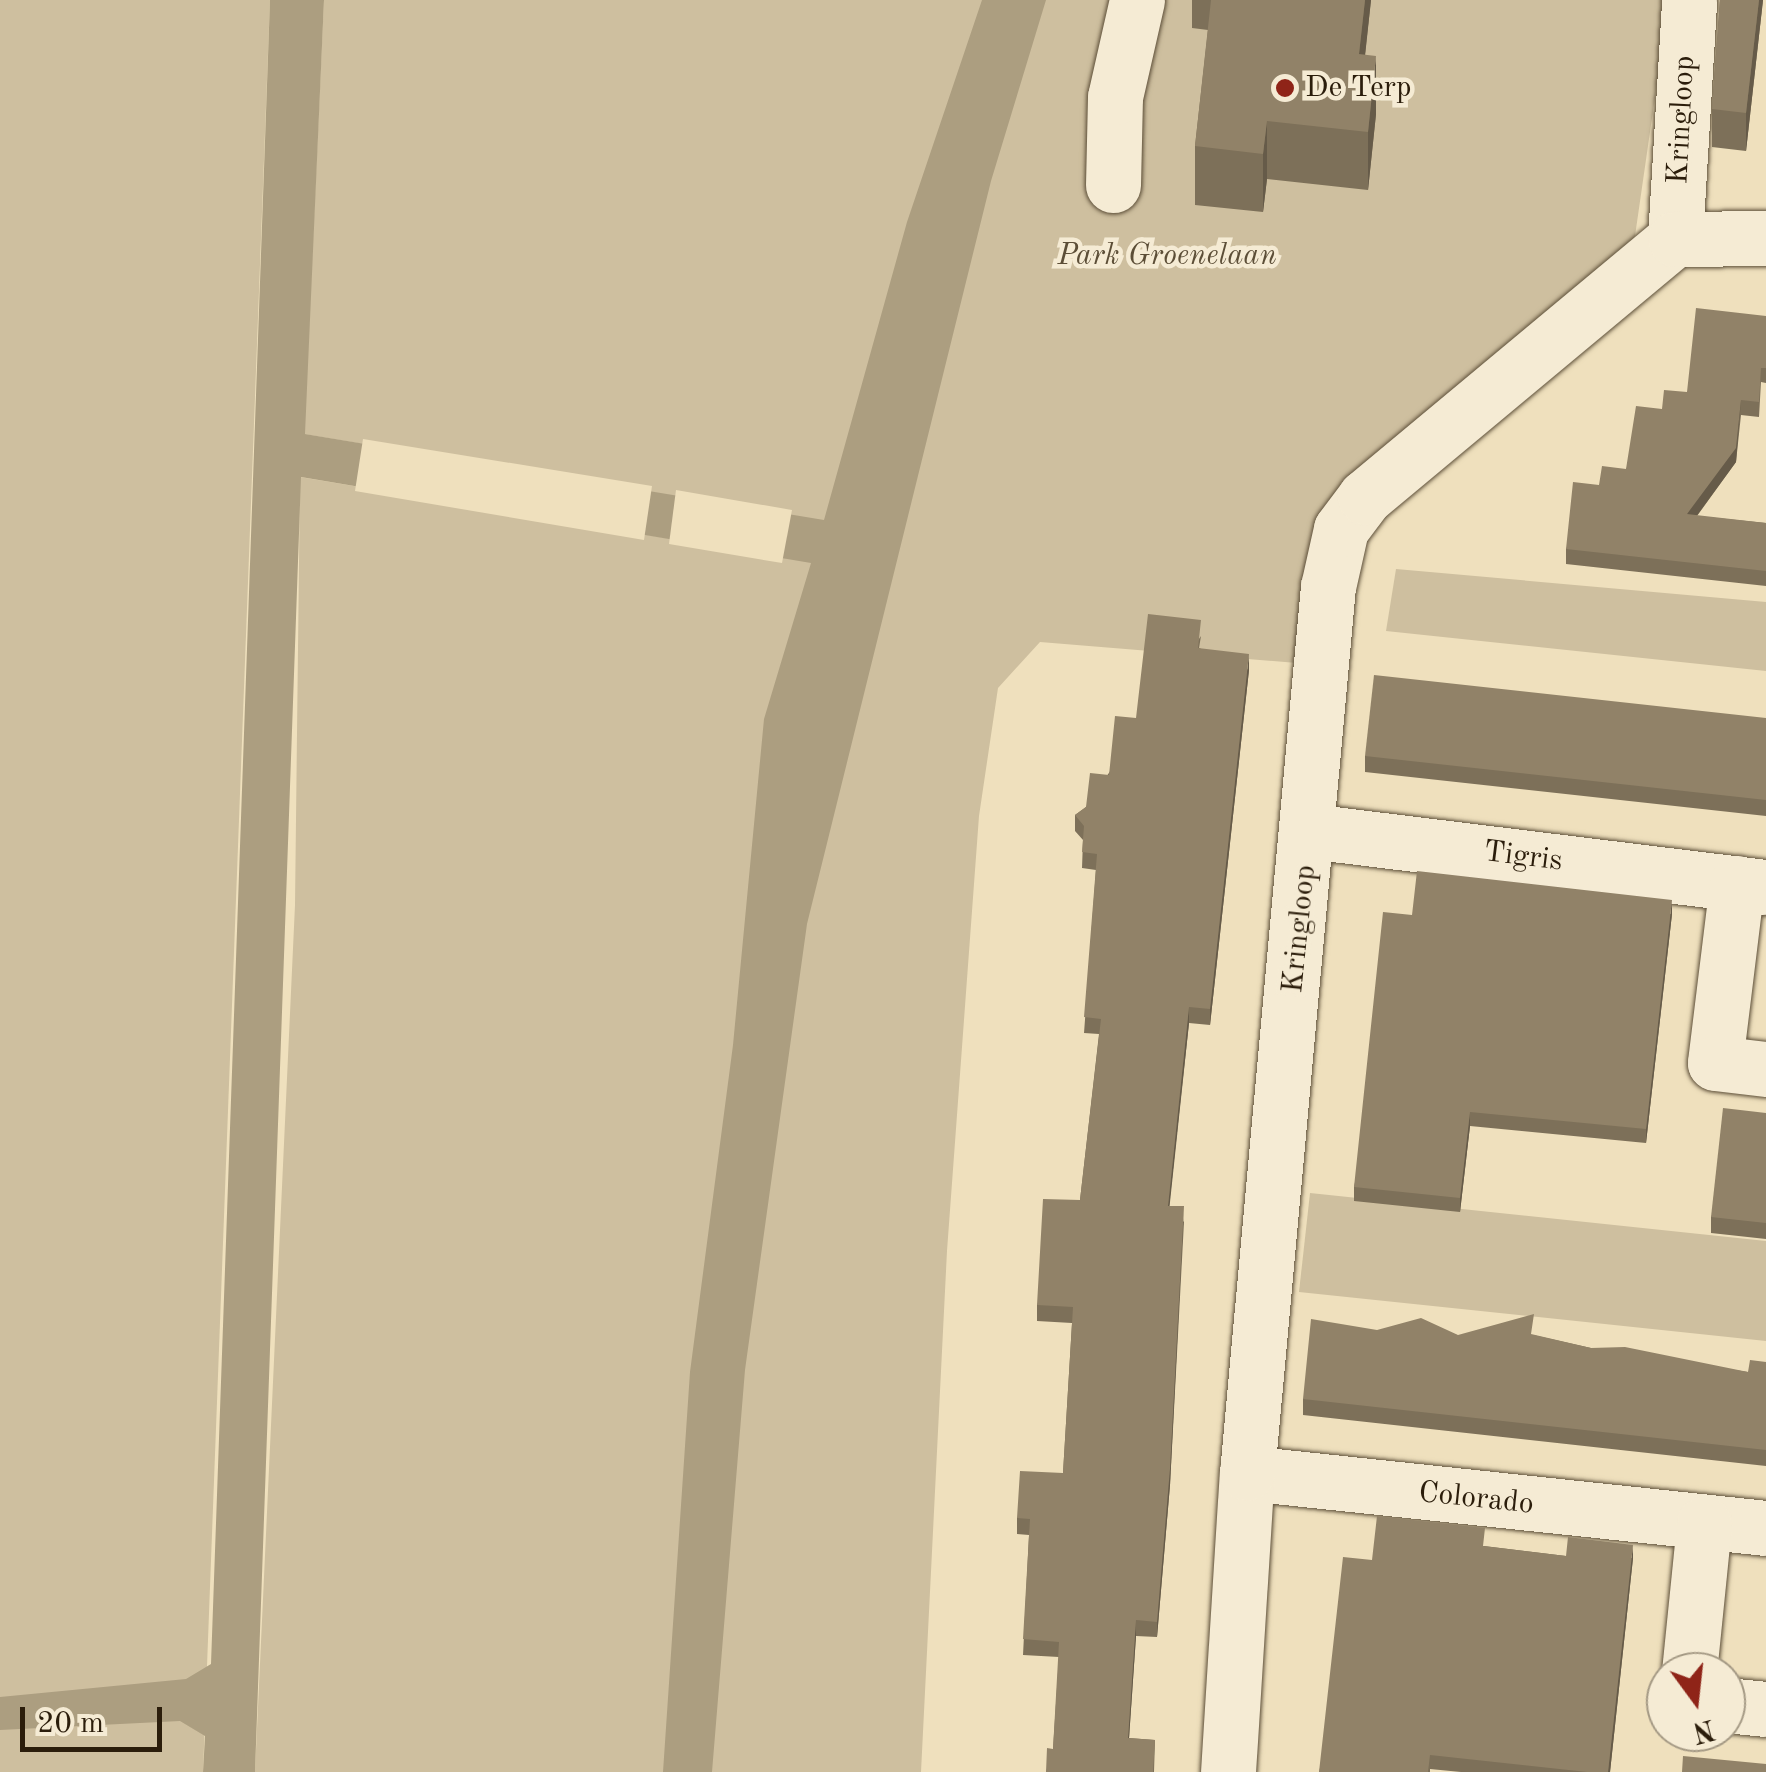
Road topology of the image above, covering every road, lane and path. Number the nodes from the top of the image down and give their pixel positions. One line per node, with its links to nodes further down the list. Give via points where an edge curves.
1 (1138, 0): 3 (street, via 1115,97)
2 (1688, 0): 5 (street, Kringloop)
3 (1113, 172)
4 (1766, 238): 5 (street)
5 (1675, 240): 6 (street, Kringloop, via 1365,497 1341,529 1328,587)
6 (1310, 831): 7 (street, Tigris); 9 (street, Kringloop)
7 (1751, 885): 8 (street, Tigris, via 1714,1063)
8 (1766, 1069)
9 (1247, 1474): 10 (street, Colorado); 13 (street, Kringloop)
10 (1704, 1524): 11 (street, Colorado); 12 (street)
11 (1766, 1528)
12 (1691, 1652)
13 (1228, 1772)

